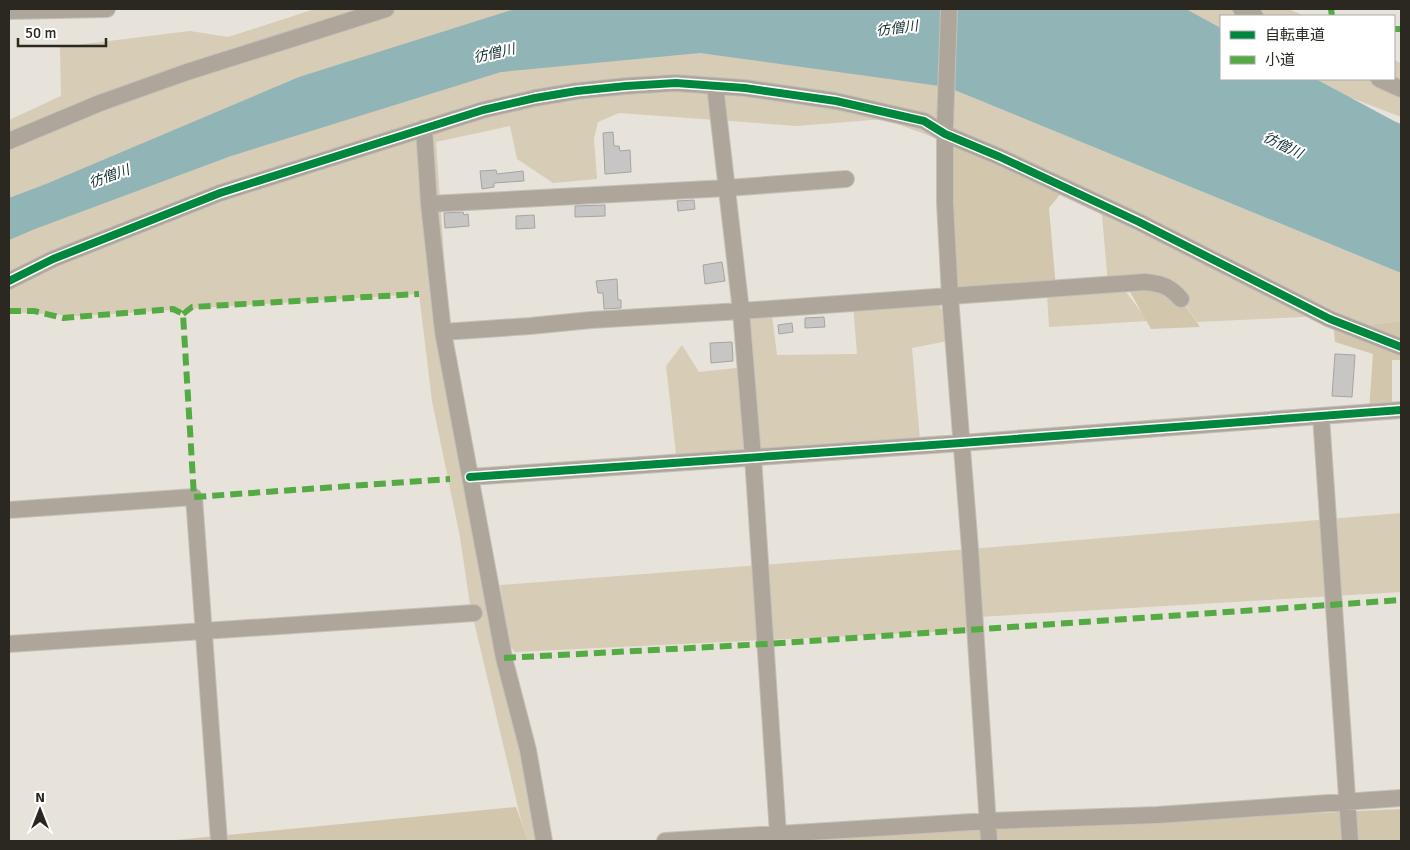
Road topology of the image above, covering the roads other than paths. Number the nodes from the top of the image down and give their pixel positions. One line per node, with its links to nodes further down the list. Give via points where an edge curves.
1 (76, 9): 2 (street); 6 (street)
2 (107, 9)
3 (386, 9): 13 (street, via 187,72 100,103)
4 (949, 9): 12 (street)
5 (1241, 9): 7 (street)
6 (9, 11)
7 (1253, 15)
8 (1381, 80): 10 (street)
9 (716, 86): 11 (street, via 676,83 577,91 483,110); 12 (street, via 836,101 924,121); 15 (street)
10 (1401, 89)
11 (424, 128): 16 (street); 17 (street, via 220,193 53,259)
12 (945, 130): 18 (street); 22 (street, via 1148,226 1330,319)
13 (9, 141)
14 (846, 180): 15 (street)
15 (727, 188): 16 (street); 20 (street)
16 (429, 204): 21 (street)
17 (9, 281)
18 (950, 297): 19 (street, via 1145,282 1170,288); 20 (street); 25 (street)
19 (1181, 299)
20 (741, 311): 21 (street); 26 (street)
21 (442, 332): 27 (street)
22 (1401, 347)
23 (1401, 410): 24 (street)
24 (1321, 416): 25 (street); 33 (street)
25 (961, 443): 26 (street); 34 (street)
26 (753, 458): 27 (street); 35 (street)
27 (470, 477): 37 (street, via 504,658 528,750)
28 (9, 510): 30 (street, via 194,497)
29 (474, 613): 30 (street)
30 (204, 632): 31 (street); 36 (street)
31 (9, 644)
32 (1401, 798): 33 (street)
33 (1347, 802): 34 (street, via 1157,815); 40 (street)
34 (988, 821): 35 (street); 39 (street)
35 (778, 834): 38 (street)
36 (219, 841)
37 (544, 841)
38 (665, 841)
39 (989, 841)
40 (1350, 841)

